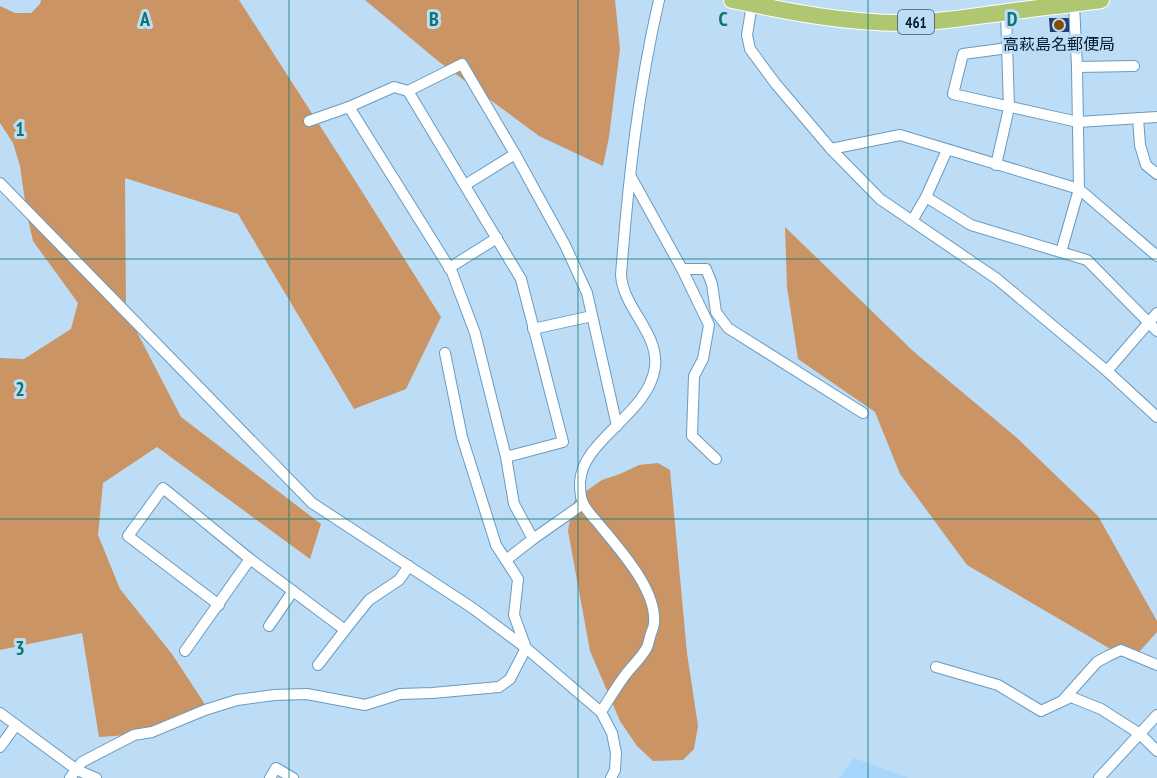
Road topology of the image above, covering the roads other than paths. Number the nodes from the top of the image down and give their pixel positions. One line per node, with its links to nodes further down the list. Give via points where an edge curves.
1 (659, 0): 22 (street, via 643,78)
2 (732, 0): 4 (highway, 461)
3 (1101, 0): 5 (highway, 461)
4 (752, 4): 6 (highway, 461, via 832,18 909,23); 17 (street, via 747,35 750,49)
5 (1074, 4): 6 (highway, 461); 9 (street)
6 (1006, 12): 7 (street)
7 (1008, 48): 12 (street); 12 (street, via 963,54 953,94)
8 (1134, 66): 9 (street)
9 (1077, 68): 16 (street)
10 (408, 91): 11 (street, via 394,87); 19 (street, via 462,64); 24 (street)
11 (349, 107): 15 (street); 31 (street)
12 (1009, 108): 16 (street); 20 (street)
13 (1157, 117): 14 (street)
14 (1138, 118): 16 (street); 21 (street, via 1146,165)
15 (309, 121)
16 (1078, 122): 25 (street)
17 (831, 149): 18 (street, via 900,135); 27 (street, via 880,199)
18 (947, 150): 20 (street); 26 (street)
19 (515, 154): 24 (street); 34 (street, via 565,245 587,292)
20 (996, 165): 25 (street)
21 (1157, 174)
22 (630, 177): 32 (street); 42 (street, via 621,284 648,336 655,365 652,382 644,395)
23 (0, 183): 49 (street, via 312,503)
24 (465, 185): 28 (street)
25 (1079, 189): 29 (street); 30 (street)
26 (926, 197): 27 (street); 29 (street, via 971,225)
27 (912, 221): 39 (street, via 997,279)
28 (497, 238): 31 (street); 36 (street, via 521,279)
29 (1061, 252): 35 (street, via 1087,260)
30 (1157, 256)
31 (449, 268): 43 (street, via 475,333)
32 (682, 269): 40 (street, via 706,269 716,312 728,328); 44 (street, via 709,325 703,359 694,376 692,436)
33 (1157, 313): 35 (street)
34 (592, 316): 36 (street); 42 (street)
35 (1149, 323): 37 (street); 39 (street)
36 (533, 329): 43 (street, via 563,442)
37 (1157, 331)
38 (445, 353): 48 (street, via 462,437 496,545)
39 (1107, 371): 41 (street)
40 (863, 413)
41 (1157, 417)
42 (617, 426): 45 (street, via 584,465 580,486)
43 (506, 457): 46 (street, via 514,504)
44 (716, 459)
45 (583, 504): 46 (street); 60 (street, via 638,574 653,608 654,624 646,649)
46 (533, 539): 48 (street)
47 (250, 559): 50 (street); 51 (street); 51 (street, via 163,489 128,536)
48 (506, 560): 54 (street, via 518,579 514,615)
49 (409, 566): 53 (street, via 399,580 369,600); 54 (street)
50 (293, 591): 52 (street); 53 (street)
51 (219, 605): 55 (street)
52 (269, 626)
53 (345, 630): 56 (street)
54 (526, 648): 60 (street); 67 (street, via 510,679 499,687 400,694 365,705 307,694 237,700 134,735 82,762)
55 (185, 651)
56 (318, 665)
57 (1157, 665): 59 (street, via 1121,650 1097,662)
58 (936, 667): 59 (street, via 998,686 1041,711)
59 (1063, 700): 64 (street, via 1071,697 1101,709)
60 (601, 712): 71 (street, via 612,733 616,753)
61 (0, 714): 63 (street)
62 (1157, 715): 64 (street)
63 (16, 725): 65 (street); 67 (street)
64 (1140, 734): 66 (street); 72 (street)
65 (0, 747)
66 (1157, 751)
67 (73, 774): 68 (street)
68 (96, 778)
69 (270, 778): 70 (street, via 276,768)
70 (293, 778)
71 (611, 778)
72 (1099, 778)

